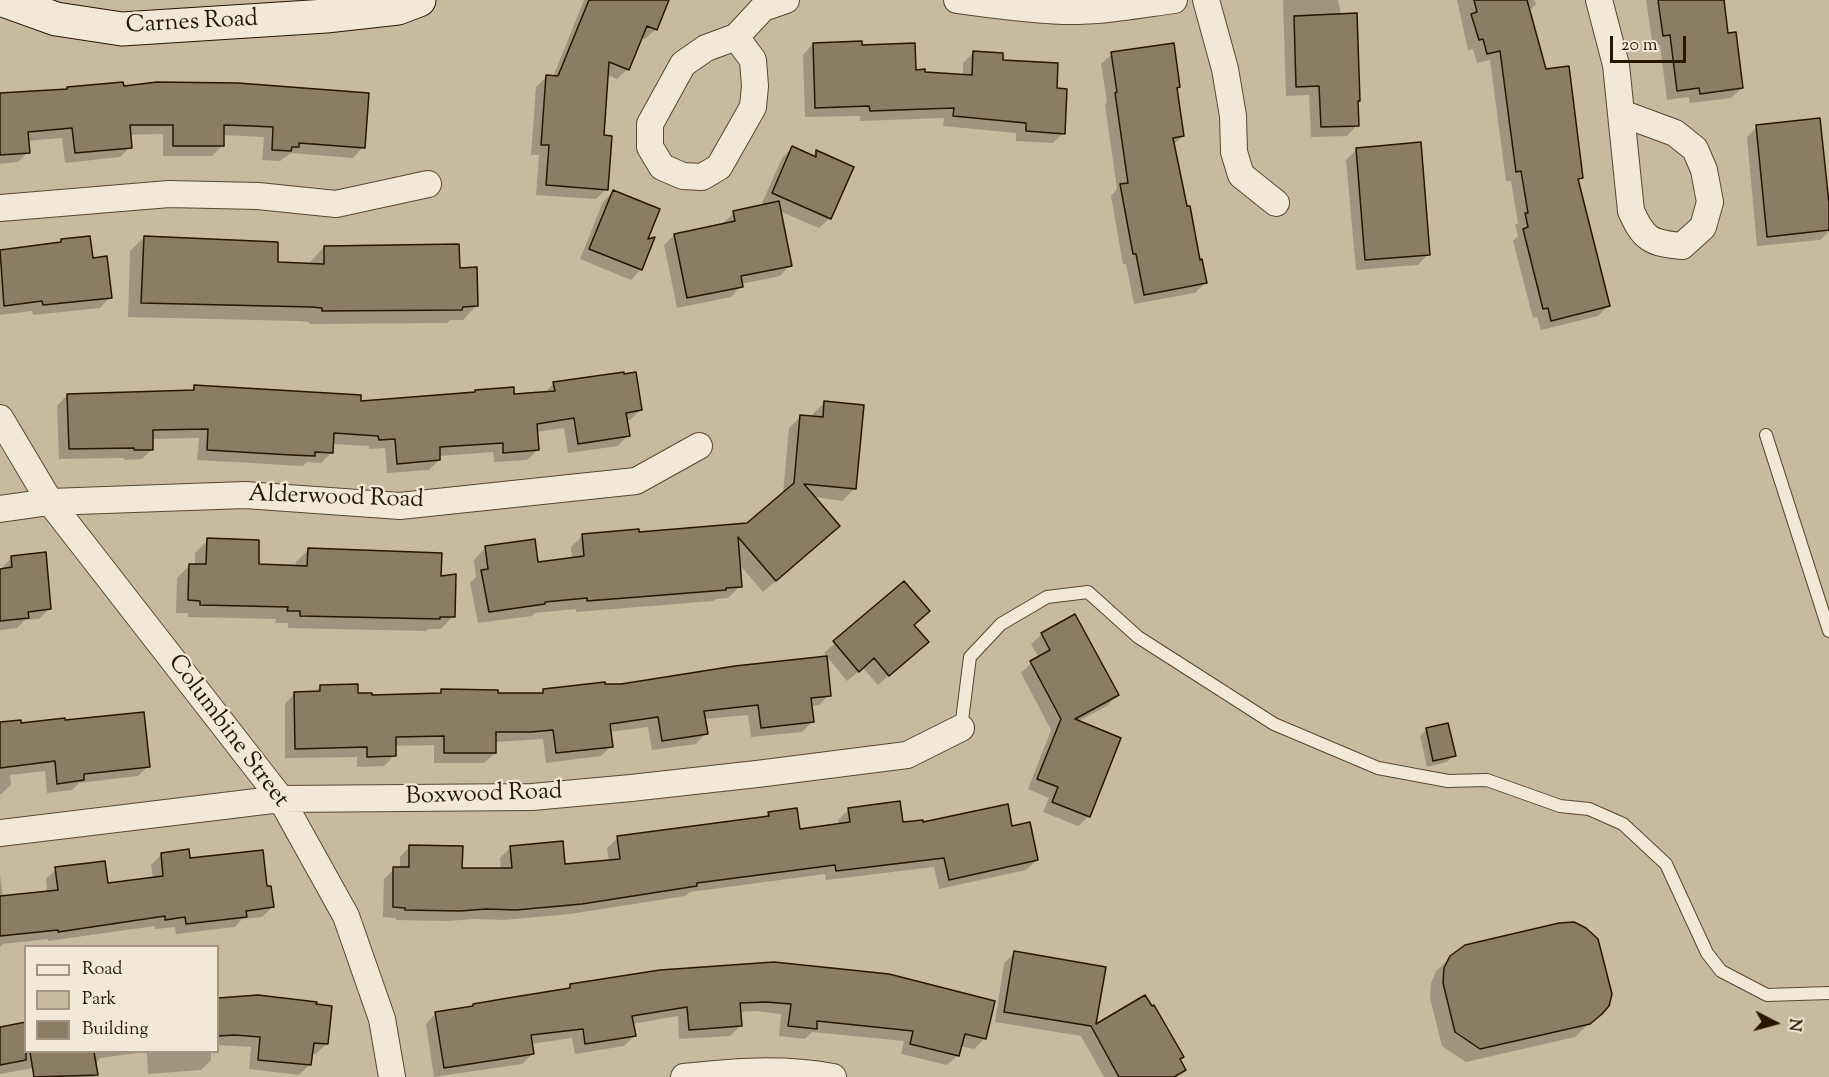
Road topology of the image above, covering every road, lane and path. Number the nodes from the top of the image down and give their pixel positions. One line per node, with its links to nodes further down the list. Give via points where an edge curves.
1 (3, 0): 2 (street, Carnes Road, via 56,19 122,29 326,16 398,8)
2 (419, 0)
3 (786, 0): 8 (street, via 763,8)
4 (957, 0): 5 (street, via 1064,11)
5 (1174, 0)
6 (1206, 0): 11 (street, via 1225,69 1234,152 1241,175)
7 (1599, 0): 9 (street, via 1616,65)
8 (736, 37): 8 (street, via 706,48 683,64 650,124 650,147 662,167 683,176 702,177 719,167 753,107 753,60)
9 (1621, 113): 9 (street, via 1631,211 1640,231 1658,244 1682,246 1703,227 1710,202 1695,149 1675,133)
10 (428, 184): 12 (street, via 336,204 258,196 169,194)
11 (1276, 203)
12 (0, 208)
13 (0, 418): 16 (street, Columbine Street)
14 (1766, 435): 18 (lane)
15 (699, 446): 16 (street, Alderwood Road, via 636,481 400,506 244,495)
16 (50, 502): 17 (street, Alderwood Road); 20 (street, Columbine Street)
17 (0, 509)
18 (1829, 631)
19 (961, 728): 20 (street, Boxwood Road, via 907,754 642,787 532,797); 22 (lane, via 970,657 1001,624 1047,597 1088,592 1137,637 1274,724 1378,768 1448,781 1487,780 1560,806 1589,809 1623,824 1666,864 1707,953 1721,971 1767,995)
20 (281, 799): 21 (street, Boxwood Road); 23 (street, Columbine Street, via 346,916 382,1019)
21 (0, 833)
22 (1829, 993)
23 (392, 1077)
24 (684, 1077): 25 (street, via 740,1070)
25 (833, 1077)

